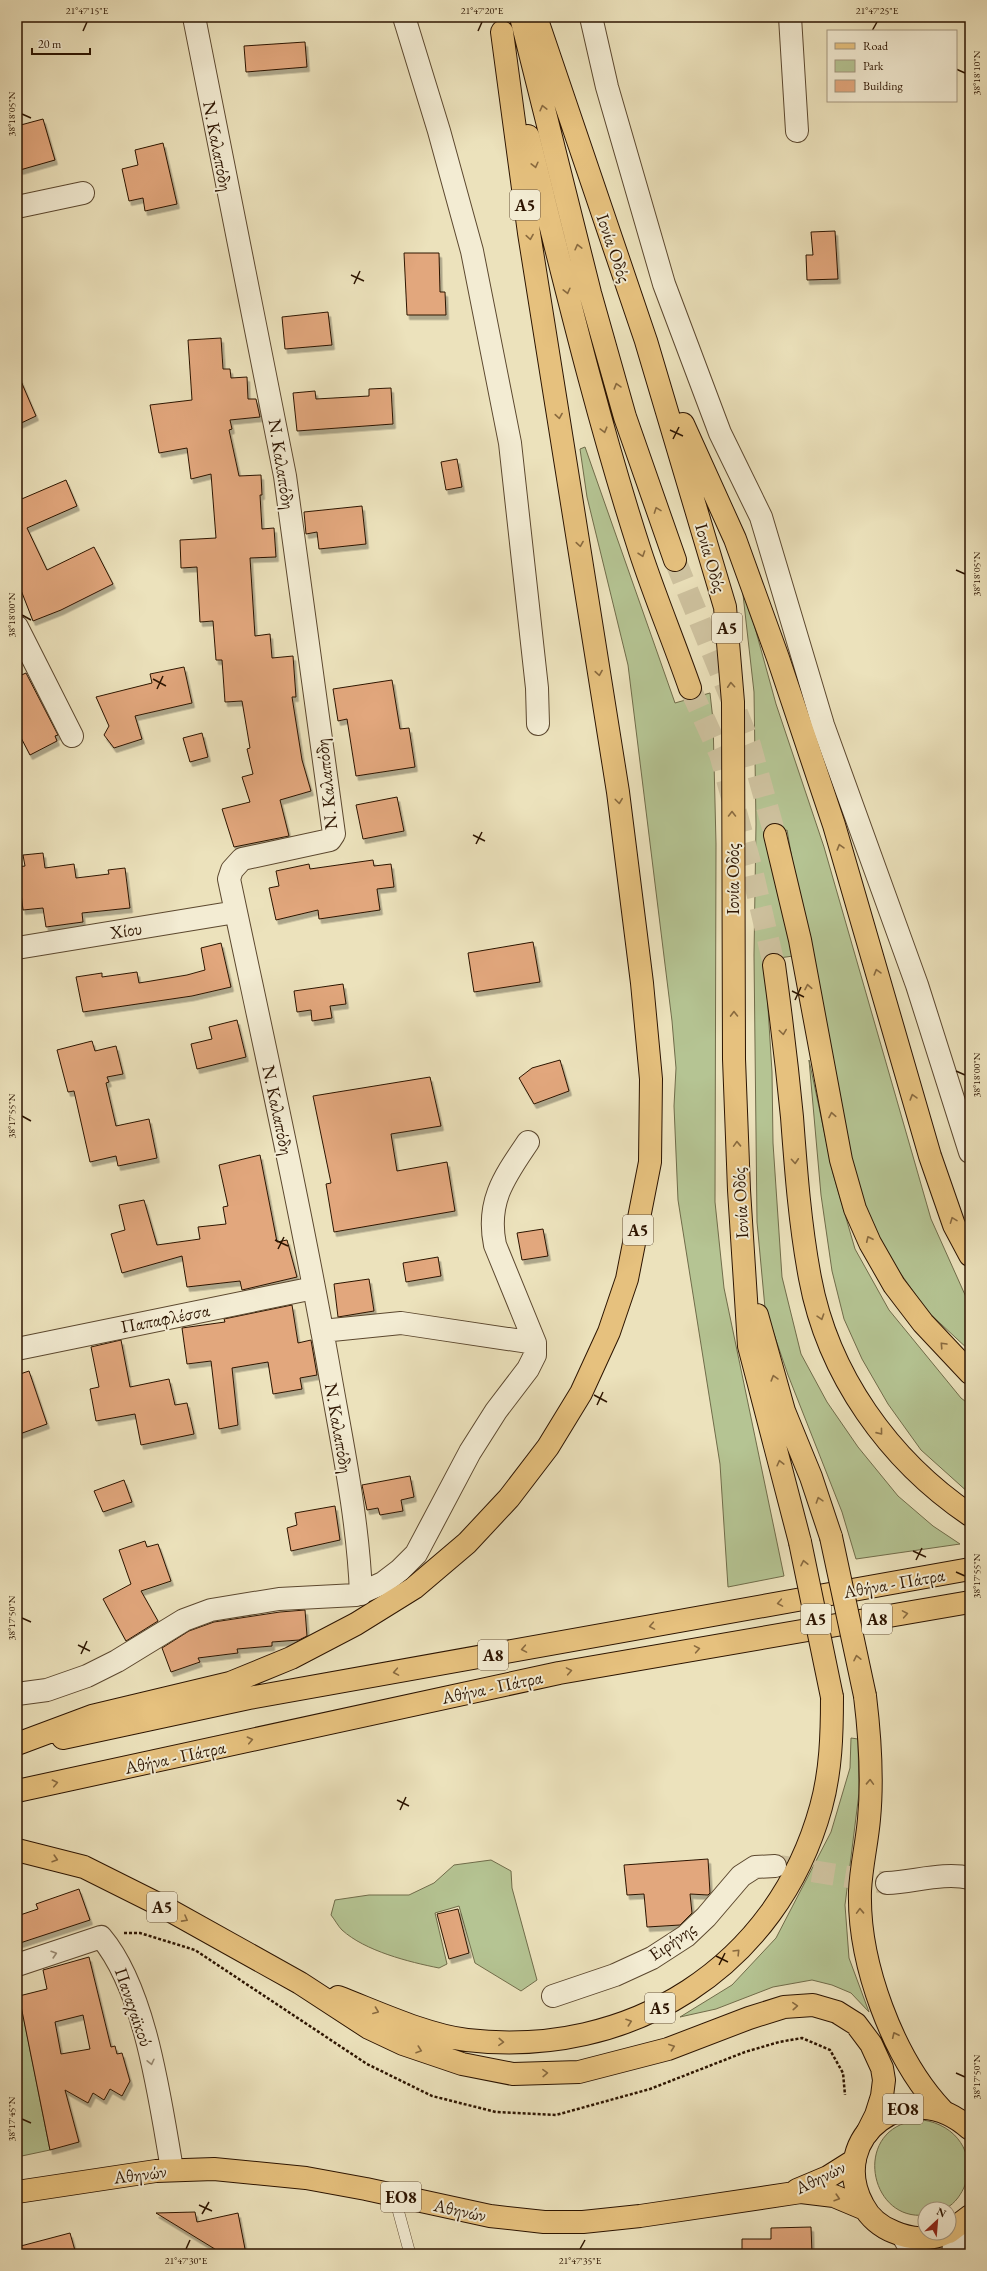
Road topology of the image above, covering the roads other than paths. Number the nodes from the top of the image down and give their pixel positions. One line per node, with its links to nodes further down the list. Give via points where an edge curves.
1 (194, 17): 18 (street, Ν. Καλαπόδη, via 285,476 334,834 330,840 238,862 229,879)
2 (404, 17): 15 (street, via 472,251 510,443 537,688)
3 (521, 17): 12 (main road, one-way to 3, via 625,417 590,293)
4 (536, 17): 11 (main road, Ιονία Οδός / Α5)
5 (591, 17): 22 (street, via 607,87 664,284 720,433 761,517 823,725 917,985)
6 (790, 17): 8 (street)
7 (500, 24): 14 (main road, one-way to 14, via 573,316 609,446 641,552); 35 (main road, Α5, one-way to 35, via 529,233 618,792 642,983 651,1079 650,1162 627,1278 609,1332 582,1393 548,1447 509,1498 467,1543 414,1588 356,1624 292,1658 230,1683 92,1716)
8 (797, 131)
9 (83, 193): 10 (street)
10 (17, 207)
11 (646, 341): 23 (main road, one-way to 11, via 954,1225 930,1156 834,825 778,658 735,538); 24 (main road, Ιονία Οδός / Α5, one-way to 11, via 734,1059 733,702 725,607)
12 (675, 560)
13 (17, 627): 16 (street)
14 (690, 688)
15 (538, 724)
16 (72, 736)
17 (775, 835): 29 (main road, one-way to 17, via 923,1323 894,1285 870,1243 855,1209 841,1160 800,940)
18 (236, 912): 19 (street, Χίου); 25 (street, Ν. Καλαπόδη)
19 (17, 948)
20 (774, 966): 30 (main road, one-way to 30, via 786,1047 796,1182 810,1279 821,1318 836,1357 873,1423 902,1459 952,1503)
21 (528, 1142): 27 (street, via 500,1187 493,1211 492,1228 498,1255)
22 (970, 1152)
23 (970, 1255)
24 (743, 1267): 43 (main road, Α5, one-way to 24, bridge, via 418,2027 465,2039 506,2042 572,2037 634,2020 662,2007 729,1960 771,1913 796,1874 816,1822 828,1777 832,1742 832,1697 800,1542 750,1346); 45 (main road, one-way to 24, bridge, via 922,2085 898,2043 880,2004 863,1944 860,1891 869,1819 870,1777 870,1741 865,1696 831,1537 812,1477 784,1411)
25 (314, 1288): 26 (street, Ν. Καλαπόδη); 28 (street, Παπαφλέσσα)
26 (322, 1332): 27 (street, via 401,1324); 32 (street, Ν. Καλαπόδη, via 348,1477 360,1566)
27 (535, 1343): 32 (street, via 535,1355 528,1369 496,1411 474,1446 416,1554 400,1570)
28 (17, 1349)
29 (970, 1373)
30 (970, 1515)
31 (970, 1569): 36 (main road, Αθήνα - Πάτρα / Α8, one-way to 36, via 249,1698)
32 (361, 1594): 34 (street, via 278,1599 211,1610 184,1620 87,1676 47,1690)
33 (970, 1602): 37 (main road, Αθήνα - Πάτρα / Α8, one-way to 33, via 559,1673)
34 (17, 1694)
35 (17, 1744)
36 (17, 1748)
37 (17, 1791)
38 (17, 1850): 43 (main road, Α5, one-way to 43, via 84,1867 162,1906)
39 (775, 1866): 44 (street, Ειρήνης, via 756,1867 741,1876 686,1936 652,1958 615,1975)
40 (970, 1878): 41 (street, via 941,1876)
41 (887, 1883)
42 (17, 1965): 49 (street, Παναχαϊκού, one-way to 49, via 102,1937 110,1947 126,1978 138,2012 156,2083)
43 (300, 1983): 47 (main road, one-way to 47, via 369,2028 404,2044 462,2064 513,2074 587,2070 668,2049 784,2007 813,2005 837,2012 856,2024 871,2044 882,2068 882,2096)
44 (553, 1996)
45 (942, 2110): 46 (main road, Αθηνών / ΕΟ8, via 958,2118); 47 (main road, Αθηνών / ΕΟ8, via 926,2106 909,2107 878,2121)
46 (970, 2129)
47 (867, 2133): 48 (main road, Αθηνών / ΕΟ8, via 859,2146)
48 (855, 2160): 51 (main road, Αθηνών / ΕΟ8, via 821,2180); 53 (main road, Αθηνών / ΕΟ8, via 855,2186)
49 (172, 2169): 50 (main road, Αθηνών / ΕΟ8); 52 (main road, Αθηνών / ΕΟ8, via 214,2169 276,2174)
50 (17, 2192)
51 (785, 2194): 52 (main road, Αθηνών / ΕΟ8, via 583,2222 544,2222 490,2216); 53 (main road, Αθηνών / ΕΟ8, one-way to 53, via 818,2193 834,2196)
52 (394, 2195): 57 (lane)
53 (865, 2209): 56 (main road, Αθηνών / ΕΟ8, via 876,2221)
54 (921, 2241): 56 (main road, Αθηνών / ΕΟ8)
55 (953, 2241): 58 (street)
56 (908, 2245)
57 (410, 2254)
58 (952, 2254)

